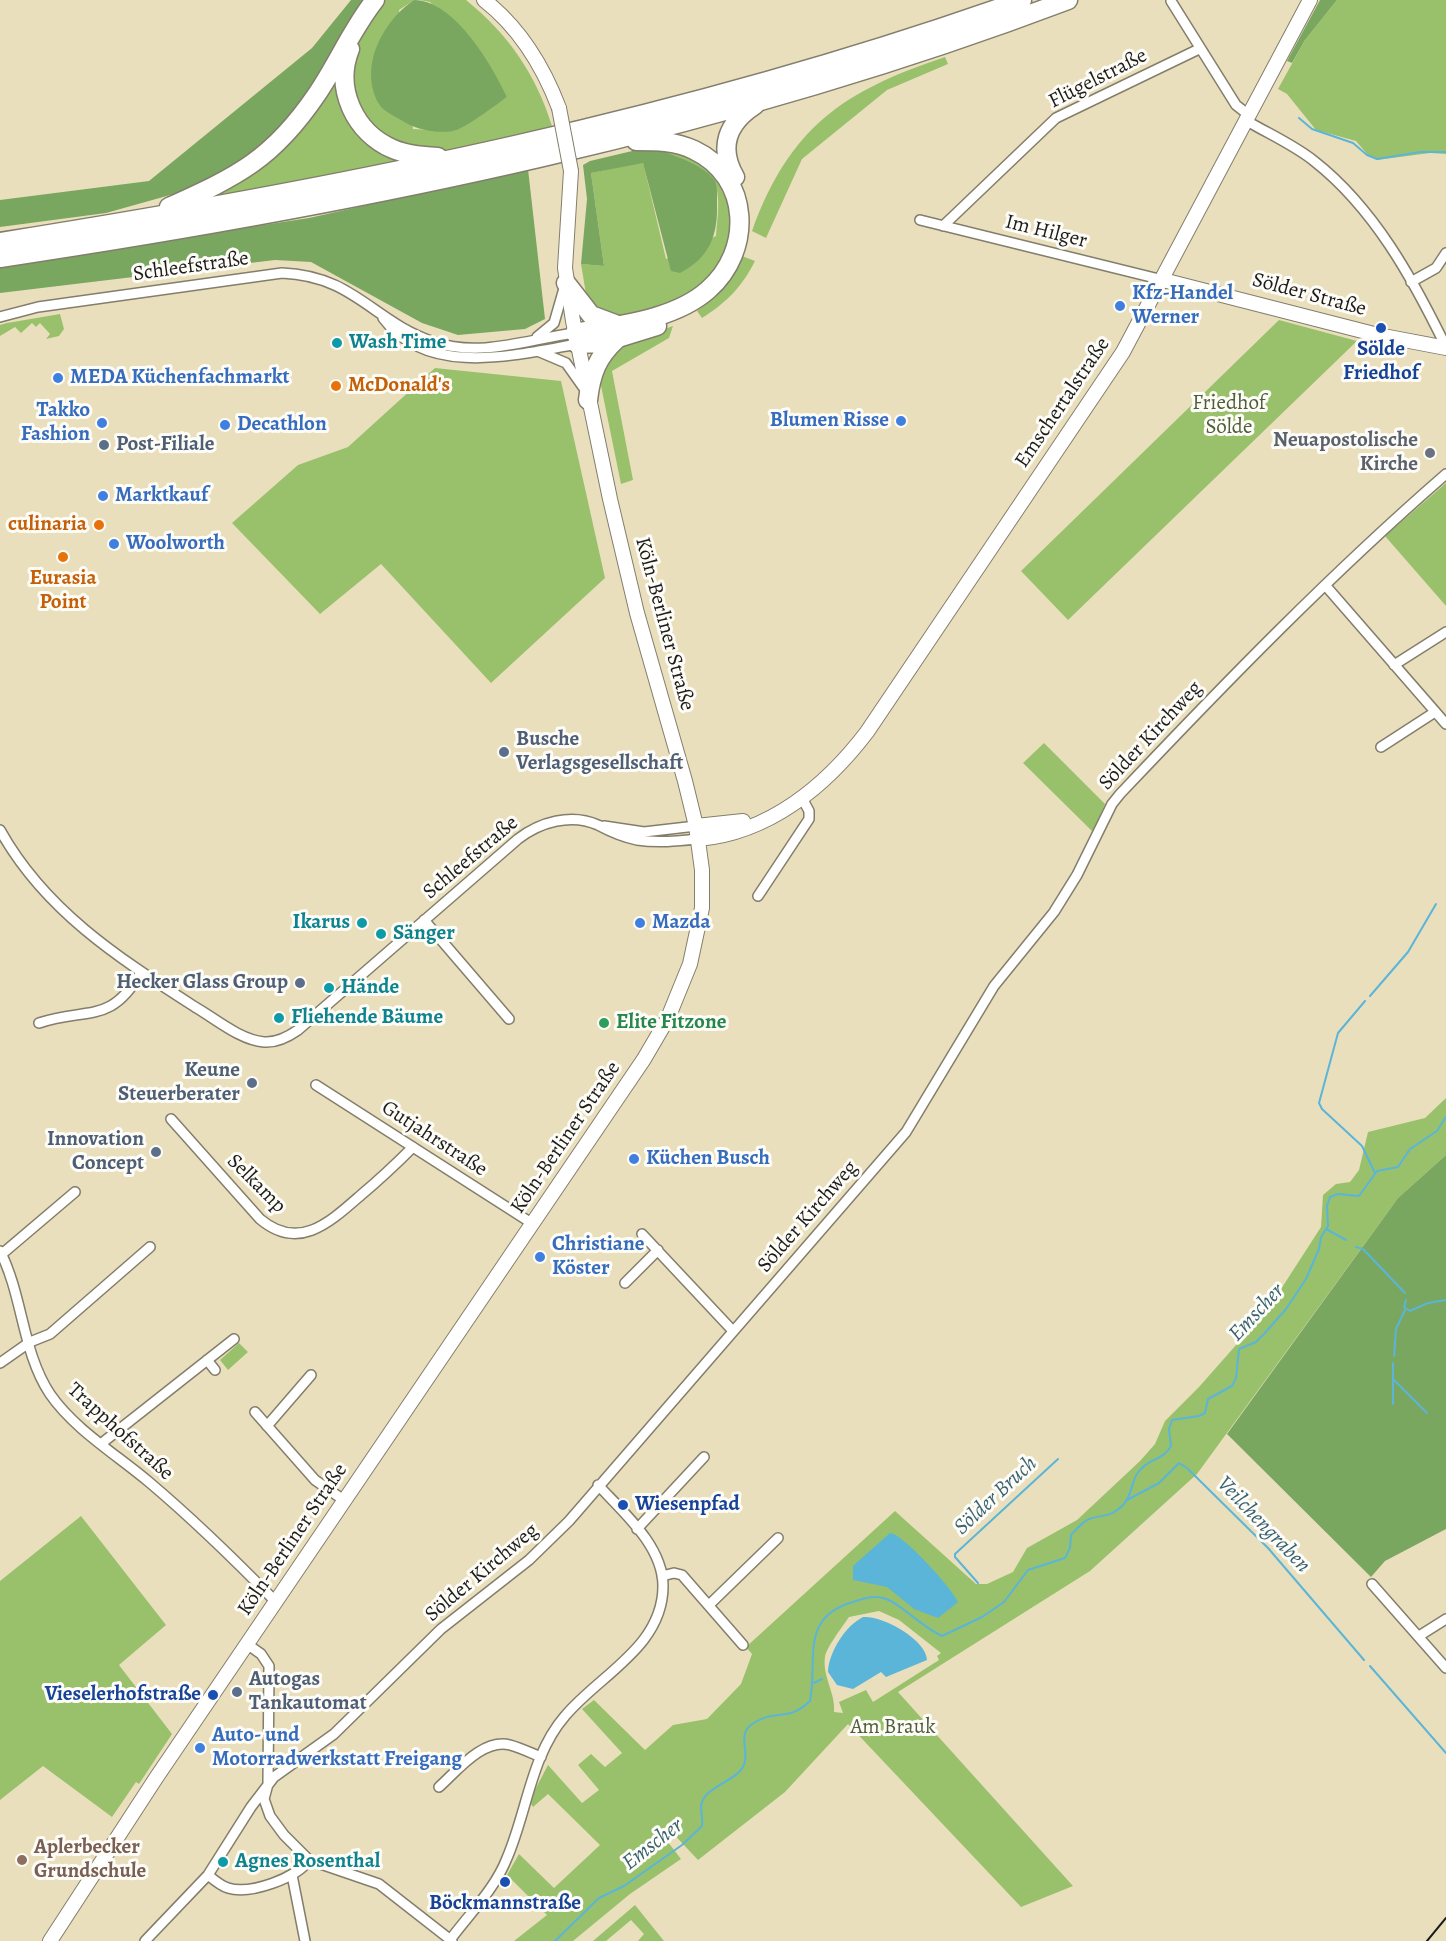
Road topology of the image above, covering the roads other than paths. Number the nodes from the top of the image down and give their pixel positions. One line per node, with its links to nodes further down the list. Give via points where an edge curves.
1 (375, 0): 13 (highway, via 317,94 273,147 216,187)
2 (381, 0): 12 (highway, via 346,58 344,81 350,106 369,134 394,150)
3 (484, 0): 21 (main road, Köln-Berliner Straße, bridge, via 531,51 559,108 571,171)
4 (1022, 0): 12 (highway, via 937,30 698,102)
5 (1068, 0): 9 (highway, via 954,41)
6 (1310, 0): 10 (main road, Emschertalstraße)
7 (1171, 1): 8 (street)
8 (1199, 49): 10 (street); 15 (street, Flügelstraße, via 1056,118)
9 (763, 100): 11 (highway); 24 (highway, via 739,118 724,145 725,157 746,201 749,220 732,273 714,295 693,310)
10 (1248, 118): 19 (main road, Emschertalstraße); 20 (street, via 1306,154 1343,186 1374,223)
11 (607, 142): 18 (highway, via 284,210); 24 (highway, via 676,143 704,155 729,182 741,220 733,258 708,290 677,309)
12 (458, 158): 13 (highway)
13 (143, 219): 16 (highway)
14 (920, 220): 15 (street, Im Hilger)
15 (943, 226): 19 (street, Im Hilger)
16 (0, 242)
17 (1446, 253): 20 (street, via 1436,268)
18 (0, 258)
19 (1163, 280): 27 (main road, Sölder Straße, via 1397,340); 37 (main road, Emschertalstraße, via 1088,406 867,732 834,771)
20 (1411, 282): 27 (street)
21 (566, 283): 24 (highway, via 591,315); 25 (main road, Köln-Berliner Straße); 26 (street, via 554,323)
22 (379, 313): 23 (street, Schleefstraße, via 334,283 282,273 38,307); 26 (street, Schleefstraße, via 408,331 446,345 486,348); 28 (street, Schleefstraße, via 402,336 444,354 487,358)
23 (0, 317)
24 (617, 332): 25 (highway); 29 (highway, via 599,358)
25 (576, 339): 26 (street, Schleefstraße); 28 (street, Schleefstraße); 29 (main road, Köln-Berliner Straße)
26 (527, 342)
27 (1446, 347)
28 (540, 352): 29 (street, via 569,366)
29 (588, 400): 39 (main road, Köln-Berliner Straße, via 637,613)
30 (1446, 474): 31 (street, Sölder Kirchweg)
31 (1325, 585): 33 (street); 55 (street, Sölder Kirchweg, via 1203,704 1116,799 1054,912 994,986 906,1132)
32 (1446, 632): 33 (street)
33 (1394, 665): 34 (street)
34 (1435, 712): 35 (street); 36 (street)
35 (1446, 724)
36 (1382, 747)
37 (802, 798): 39 (main road, Emschertalstraße, via 775,817 715,838); 40 (street, via 809,819)
38 (0, 830): 42 (street, Schleefstraße, via 26,871 56,905 86,933)
39 (697, 833): 41 (street, Schleefstraße, via 646,841 564,820 535,827); 49 (main road, Köln-Berliner Straße, via 702,908 684,984 644,1059)
40 (758, 896)
41 (424, 920): 42 (street, Schleefstraße, via 298,1030 272,1042 246,1038); 43 (street)
42 (141, 972): 44 (street, via 128,993 103,1011)
43 (509, 1019)
44 (39, 1023)
45 (316, 1085): 47 (street, Gutjahrstraße)
46 (171, 1119): 47 (street, Selkamp, via 260,1219 277,1231 290,1234 327,1223)
47 (413, 1148): 49 (street, Gutjahrstraße)
48 (75, 1192): 53 (street)
49 (533, 1224): 67 (main road, Köln-Berliner Straße)
50 (642, 1234): 52 (street)
51 (150, 1247): 57 (street, via 50,1334)
52 (658, 1250): 54 (street); 55 (street)
53 (1, 1253): 57 (street, Trapphofstraße)
54 (626, 1283)
55 (733, 1331): 66 (street, Sölder Kirchweg)
56 (234, 1339): 58 (street)
57 (30, 1342): 59 (street); 64 (street, Trapphofstraße, via 50,1393)
58 (207, 1360): 60 (street); 64 (street)
59 (0, 1363)
60 (215, 1370)
61 (311, 1375): 63 (street)
62 (255, 1412): 63 (street)
63 (267, 1426): 67 (street, via 315,1480)
64 (102, 1443): 72 (street, Trapphofstraße, via 203,1528)
65 (704, 1457): 68 (street)
66 (598, 1485): 68 (street); 80 (street, Sölder Kirchweg, via 541,1550 441,1629 334,1734)
67 (345, 1501): 72 (main road, Köln-Berliner Straße)
68 (637, 1529): 70 (street)
69 (777, 1538): 73 (street)
70 (662, 1576): 73 (street, via 677,1573); 79 (street, via 661,1604 648,1634 630,1656 563,1717)
71 (1372, 1584): 75 (street)
72 (276, 1602): 76 (main road, Köln-Berliner Straße)
73 (709, 1605): 77 (street)
74 (1446, 1619): 75 (street)
75 (1419, 1636): 78 (street)
76 (248, 1644): 80 (street, via 269,1666); 86 (main road, Köln-Berliner Straße)
77 (742, 1645)
78 (1446, 1668)
79 (541, 1757): 81 (street, via 508,1744 495,1745 481,1751); 85 (street, via 503,1868)
80 (268, 1784): 82 (street, via 264,1799 270,1816); 83 (street, Sölder Kirchweg)
81 (439, 1787)
82 (309, 1860): 84 (street); 85 (street, via 379,1884)
83 (208, 1875): 84 (street, via 228,1888 240,1890); 87 (street, Sölder Kirchweg)
84 (292, 1875): 88 (street)
85 (451, 1940)
86 (50, 1941)
87 (145, 1941)
88 (305, 1941)

